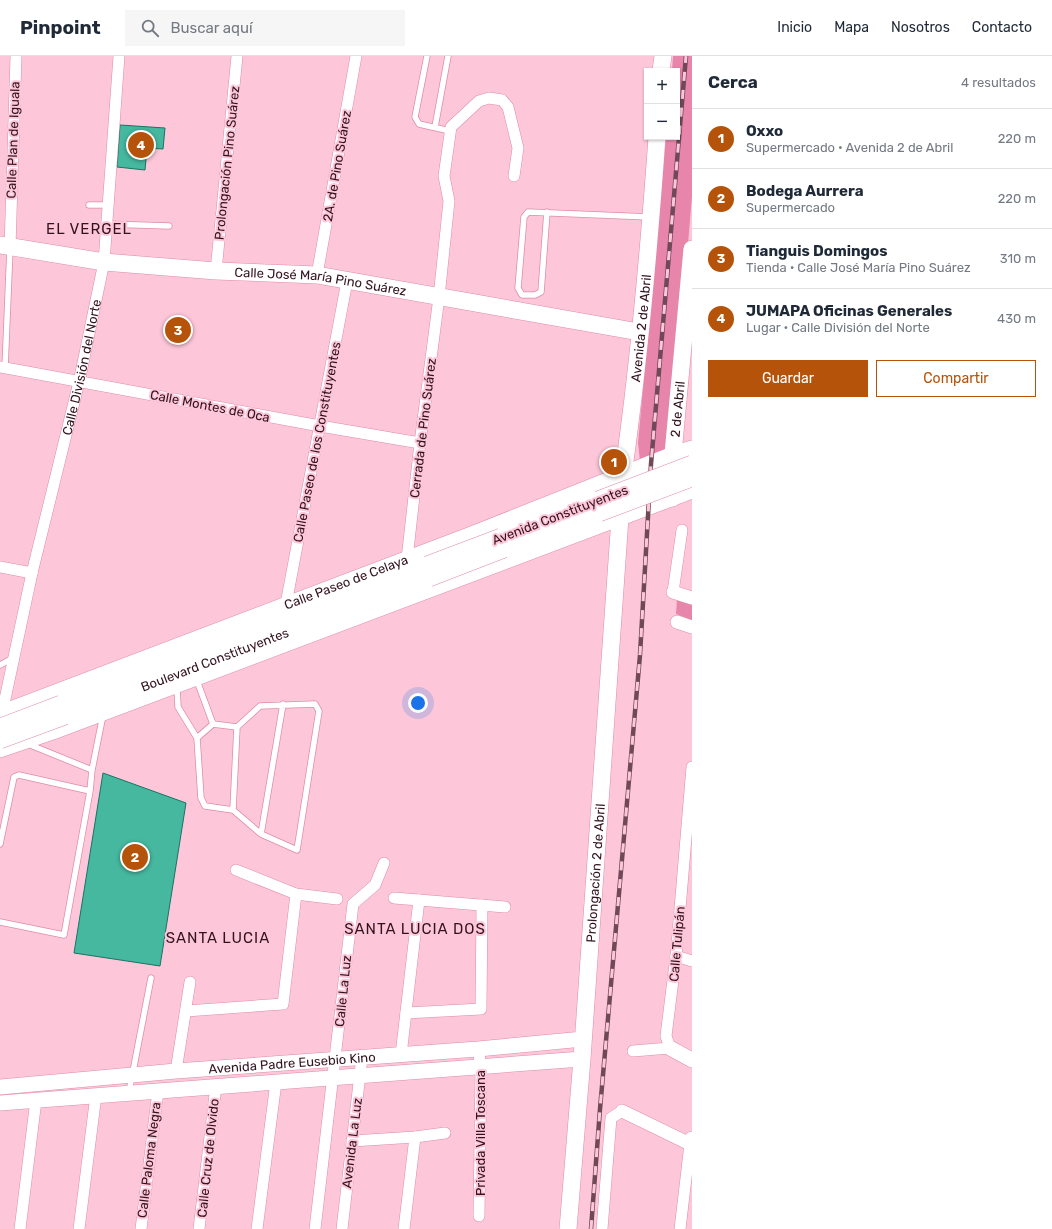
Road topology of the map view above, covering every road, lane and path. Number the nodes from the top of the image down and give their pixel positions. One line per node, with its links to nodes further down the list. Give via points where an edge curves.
1 (16, 56): 19 (street, Calle Plan de Iguala)
2 (119, 56): 14 (street, Calle División del Norte)
3 (237, 56): 22 (street, Prolongación Pino Suárez)
4 (356, 56): 23 (street, 2A. de Pino Suárez)
5 (427, 56): 9 (lane, via 415,117 419,124)
6 (448, 56): 9 (lane)
7 (662, 56): 8 (main road)
8 (662, 68)
9 (435, 127): 10 (lane)
10 (450, 131): 12 (street, via 451,127 480,101 489,98 502,100 508,107 518,148); 25 (street, Cerrada de Pino Suárez, via 444,176 449,201)
11 (657, 140): 16 (main road, Avenida 2 de Abril)
12 (514, 176)
13 (89, 205): 14 (lane)
14 (108, 205): 17 (street, Calle División del Norte)
15 (547, 212): 15 (lane, via 528,212 524,217 518,288 522,295 535,295 541,292); 16 (lane)
16 (651, 217): 26 (main road, Avenida 2 de Abril)
17 (106, 224): 18 (lane); 21 (street, Calle División del Norte)
18 (169, 226)
19 (5, 246): 21 (main road, Calle José María Pino Suárez); 27 (lane, Calle Plan de Iguala)
20 (692, 249): 32 (main road, 2 de Abril)
21 (104, 262): 22 (main road, Calle José María Pino Suárez); 28 (street, Calle División del Norte)
22 (216, 271): 23 (main road, Calle José María Pino Suárez)
23 (317, 275): 24 (main road, Calle José María Pino Suárez)
24 (347, 281): 25 (main road, Calle José María Pino Suárez); 29 (street, Calle Paseo de los Constituyentes)
25 (439, 297): 26 (main road, Calle José María Pino Suárez); 30 (street, Cerrada de Pino Suárez)
26 (639, 332): 34 (main road, Avenida 2 de Abril, via 633,404)
27 (2, 367): 28 (street, Calle Montes de Oca)
28 (79, 382): 29 (street, Calle Montes de Oca); 46 (street, Calle División del Norte)
29 (320, 426): 30 (street, Calle Montes de Oca); 49 (street, Calle Paseo de los Constituyentes)
30 (420, 443): 42 (street, Cerrada de Pino Suárez)
31 (692, 448): 32 (main road, Calle Paseo de Celaya)
32 (674, 454): 34 (main road, Calle Paseo de Celaya); 37 (main road, 2 de Abril)
33 (692, 464): 38 (main road, Avenida Constituyentes, bridge)
34 (623, 475): 38 (main road, Calle Paseo de Celaya); 39 (main road, Avenida 2 de Abril)
35 (692, 478): 38 (main road, Avenida Constituyentes, bridge)
36 (692, 491): 37 (main road, Calle Paseo de Celaya)
37 (672, 498): 39 (main road, Calle Paseo de Celaya)
38 (596, 507): 39 (main road, Calle Paseo de Celaya); 41 (main road, Calle Paseo de Celaya); 44 (main road, Avenida Constituyentes, bridge); 45 (main road, Calle Paseo de Celaya)
39 (620, 518): 89 (main road, Prolongación 2 de Abril)
40 (682, 530): 47 (street)
41 (469, 535): 44 (main road, Calle Paseo de Celaya); 45 (street, via 465,542 464,556 473,569)
42 (407, 559): 44 (main road, Calle Paseo de Celaya); 49 (main road, Calle Paseo de Celaya)
43 (0, 567): 46 (street)
44 (430, 570): 45 (main road, Calle Paseo de Celaya); 54 (main road, Calle Paseo de Celaya); 58 (main road, Boulevard Constituyentes)
45 (480, 571)
46 (32, 573): 52 (street, Calle División del Norte)
47 (673, 592): 48 (street)
48 (692, 598)
49 (286, 604): 56 (main road, Calle Paseo de Celaya)
50 (678, 622): 51 (street)
51 (692, 627)
52 (13, 658): 53 (lane); 60 (street, Calle División del Norte)
53 (0, 665)
54 (196, 678): 55 (main road, Calle Paseo de Celaya); 61 (lane)
55 (177, 685): 59 (main road, Calle Paseo de Celaya); 64 (lane, via 178,706)
56 (45, 696): 60 (main road, Calle Paseo de Celaya); 63 (street, via 40,704 38,717 42,726)
57 (283, 704): 62 (lane, via 260,706); 72 (lane); 72 (lane, via 315,704 319,711 297,850)
58 (63, 710): 60 (main road, Boulevard Constituyentes, bridge); 66 (main road, Boulevard Constituyentes, bridge)
59 (103, 713): 63 (main road, Calle Paseo de Celaya); 68 (lane)
60 (3, 716): 66 (street, Calle División del Norte)
61 (213, 724): 62 (lane); 64 (lane)
62 (237, 727): 70 (lane)
63 (53, 732): 65 (main road, Calle Paseo de Celaya)
64 (197, 738): 70 (lane, via 201,798 205,806)
65 (24, 742): 66 (main road, Calle Paseo de Celaya); 68 (lane)
66 (0, 749)
67 (692, 767): 71 (street, Calle Tulipán)
68 (92, 770): 69 (lane)
69 (90, 791): 73 (lane, via 19,775 14,777); 82 (lane, via 64,936)
70 (233, 810): 72 (lane)
71 (690, 815): 83 (street, Calle Tulipán)
72 (261, 834)
73 (0, 844)
74 (384, 863): 96 (street, Calle La Luz, via 375,885 353,904)
75 (236, 870): 76 (street)
76 (296, 894): 78 (street); 87 (street, via 283,1004)
77 (394, 898): 79 (street)
78 (337, 899)
79 (419, 900): 80 (street); 88 (street)
80 (482, 905): 81 (street); 88 (street, via 481,1009)
81 (505, 907)
82 (0, 922)
83 (676, 956): 84 (street); 90 (street, Calle Tulipán, via 666,1036)
84 (692, 961)
85 (151, 978): 100 (lane)
86 (190, 982): 87 (street)
87 (186, 1012): 99 (street)
88 (406, 1013): 93 (street)
89 (583, 1039): 91 (main road, Avenida Padre Eusebio Kino); 95 (main road, Prolongación 2 de Abril)
90 (670, 1048): 92 (street); 97 (main road)
91 (478, 1049): 93 (main road, Avenida Padre Eusebio Kino); 98 (street, Privada Villa Toscana)
92 (633, 1051)
93 (400, 1055): 94 (main road, Avenida Padre Eusebio Kino)
94 (362, 1057): 96 (main road, Avenida Padre Eusebio Kino); 101 (street, Avenida La Luz)
95 (582, 1058): 98 (main road, Avenida Padre Eusebio Kino); 125 (main road, Prolongación 2 de Abril)
96 (335, 1059): 99 (main road, Avenida Padre Eusebio Kino); 102 (street, Avenida La Luz)
97 (692, 1060)
98 (481, 1067): 101 (main road, Avenida Padre Eusebio Kino); 116 (street, Privada Villa Toscana)
99 (176, 1071): 100 (main road, Avenida Padre Eusebio Kino)
100 (132, 1075): 105 (main road, Avenida Padre Eusebio Kino); 107 (lane)
101 (360, 1076): 102 (main road, Avenida Padre Eusebio Kino); 114 (street, Avenida La Luz)
102 (332, 1078): 103 (main road, Avenida Padre Eusebio Kino); 122 (street, Avenida La Luz)
103 (276, 1082): 104 (main road, Avenida Padre Eusebio Kino); 121 (street)
104 (216, 1086): 106 (main road, Avenida Padre Eusebio Kino); 120 (street, Calle Cruz de Olvido)
105 (0, 1087)
106 (158, 1091): 107 (main road, Avenida Padre Eusebio Kino); 119 (street, Calle Paloma Negra)
107 (129, 1093): 108 (main road, Avenida Padre Eusebio Kino)
108 (96, 1095): 109 (main road, Avenida Padre Eusebio Kino); 118 (street)
109 (36, 1100): 110 (main road, Avenida Padre Eusebio Kino); 117 (street)
110 (0, 1103)
111 (622, 1111): 115 (street); 126 (street, via 611,1118)
112 (445, 1133): 113 (street)
113 (415, 1137): 114 (street); 124 (street)
114 (352, 1141): 123 (street, Avenida La Luz)
115 (691, 1143): 127 (street)
116 (480, 1216)
117 (20, 1229)
118 (79, 1229)
119 (141, 1229)
120 (200, 1229)
121 (257, 1229)
122 (315, 1229)
123 (342, 1229)
124 (404, 1229)
125 (568, 1229)
126 (602, 1229)
127 (680, 1229)

